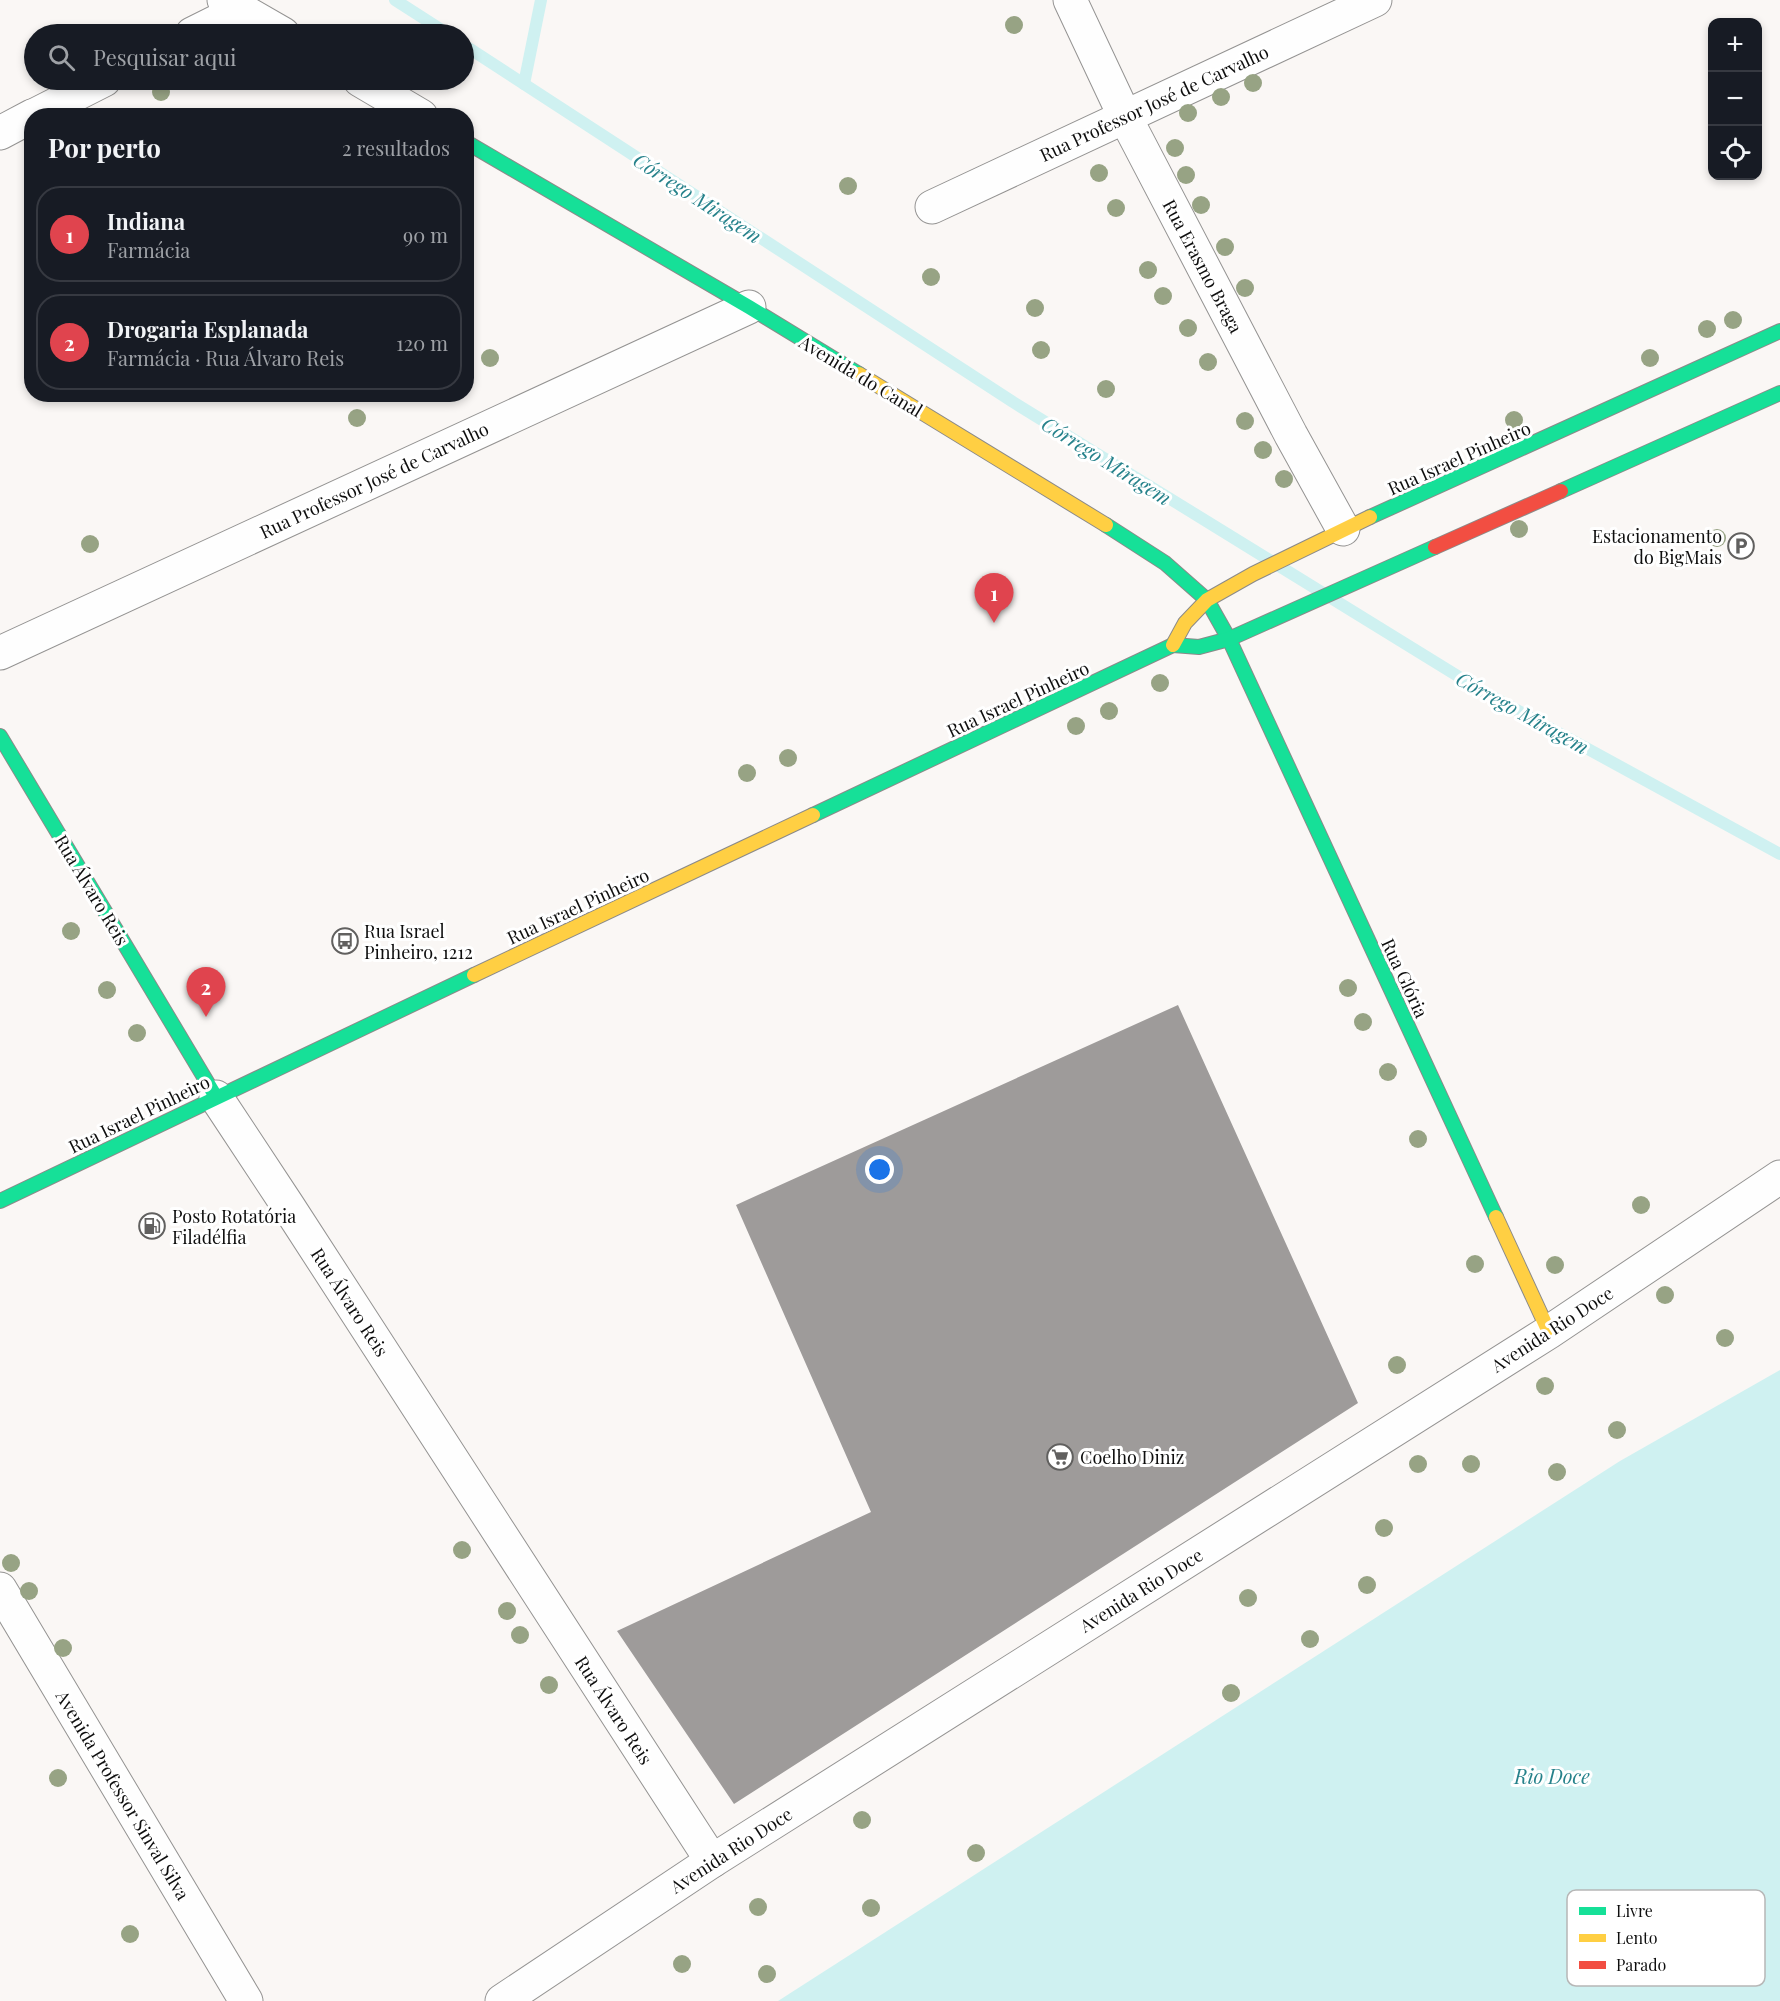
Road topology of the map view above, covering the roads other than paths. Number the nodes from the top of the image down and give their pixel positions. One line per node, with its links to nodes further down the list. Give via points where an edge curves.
1 (1070, 0): 10 (street, Rua Erasmo Braga)
2 (1375, 0): 10 (street, Rua Professor José de Carvalho)
3 (232, 5): 4 (street); 5 (street)
4 (206, 24)
5 (265, 24)
6 (84, 90): 8 (street)
7 (377, 90): 9 (street)
8 (48, 108)
9 (407, 108)
10 (1125, 117): 14 (street, Rua Professor José de Carvalho); 18 (street, Rua Erasmo Braga)
11 (24, 120): 12 (street)
12 (0, 133)
13 (474, 147): 15 (street, Avenida do Canal)
14 (932, 207)
15 (749, 307): 19 (street, Avenida do Canal, via 1130,540 1165,563); 22 (street, Rua Professor José de Carvalho)
16 (1780, 331): 18 (street, Rua Israel Pinheiro)
17 (1780, 393): 20 (street, Rua Israel Pinheiro)
18 (1343, 529): 19 (street, Rua Israel Pinheiro)
19 (1207, 600): 20 (street, Avenida do Canal); 21 (street, Rua Israel Pinheiro, via 1185,623)
20 (1229, 639): 21 (street, Rua Israel Pinheiro, via 1199,647); 27 (street, Rua Glória)
21 (1173, 645): 24 (street, Rua Israel Pinheiro)
22 (0, 653)
23 (0, 736): 24 (street, Rua Álvaro Reis)
24 (216, 1097): 26 (street, Rua Israel Pinheiro); 29 (street, Rua Álvaro Reis)
25 (1780, 1177): 27 (street, Avenida Rio Doce)
26 (0, 1201)
27 (1549, 1332): 29 (street, Avenida Rio Doce)
28 (0, 1589): 30 (street, Avenida Professor Sinval Silva)
29 (712, 1861): 31 (street, Avenida Rio Doce)
30 (246, 2001)
31 (502, 2001)

